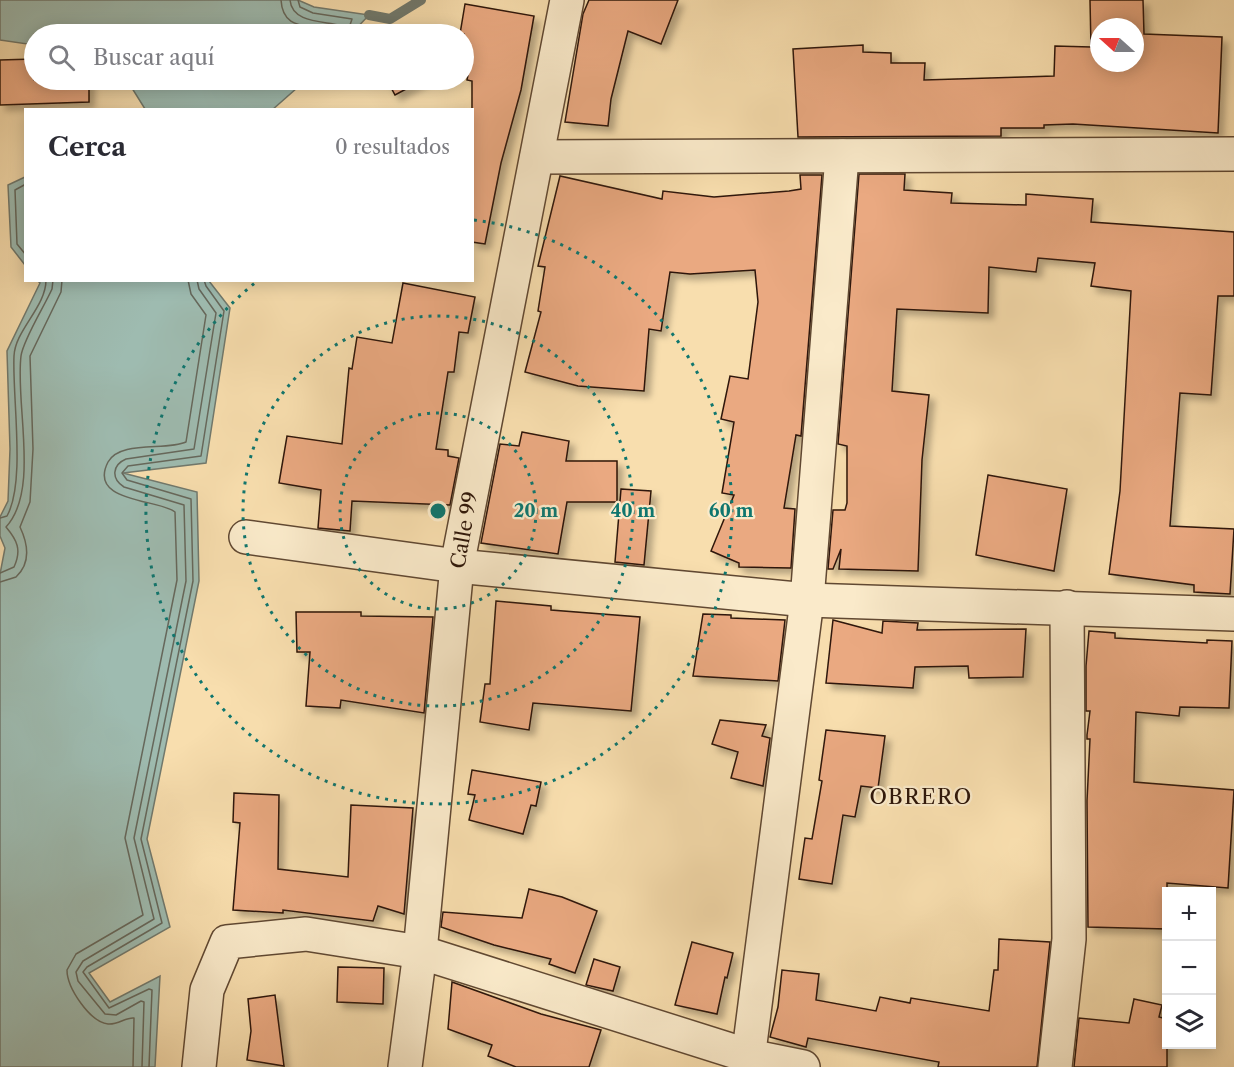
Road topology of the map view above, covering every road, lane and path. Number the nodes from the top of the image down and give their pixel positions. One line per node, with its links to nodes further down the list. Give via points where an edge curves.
1 (567, 0): 4 (street, Calle 99)
2 (1234, 154): 3 (street)
3 (842, 156): 4 (street); 7 (street)
4 (537, 157): 6 (street, Calle 99)
5 (246, 537): 6 (street)
6 (457, 566): 7 (street); 10 (street, Calle 99)
7 (807, 600): 8 (street); 11 (street)
8 (1067, 607): 9 (street); 15 (street, via 1069,939)
9 (1234, 614)
10 (420, 952): 11 (street); 12 (street, via 306,934 227,942 207,990); 13 (street, Calle 99)
11 (748, 1061): 14 (street)
12 (199, 1067)
13 (405, 1067)
14 (803, 1067)
15 (1055, 1067)

